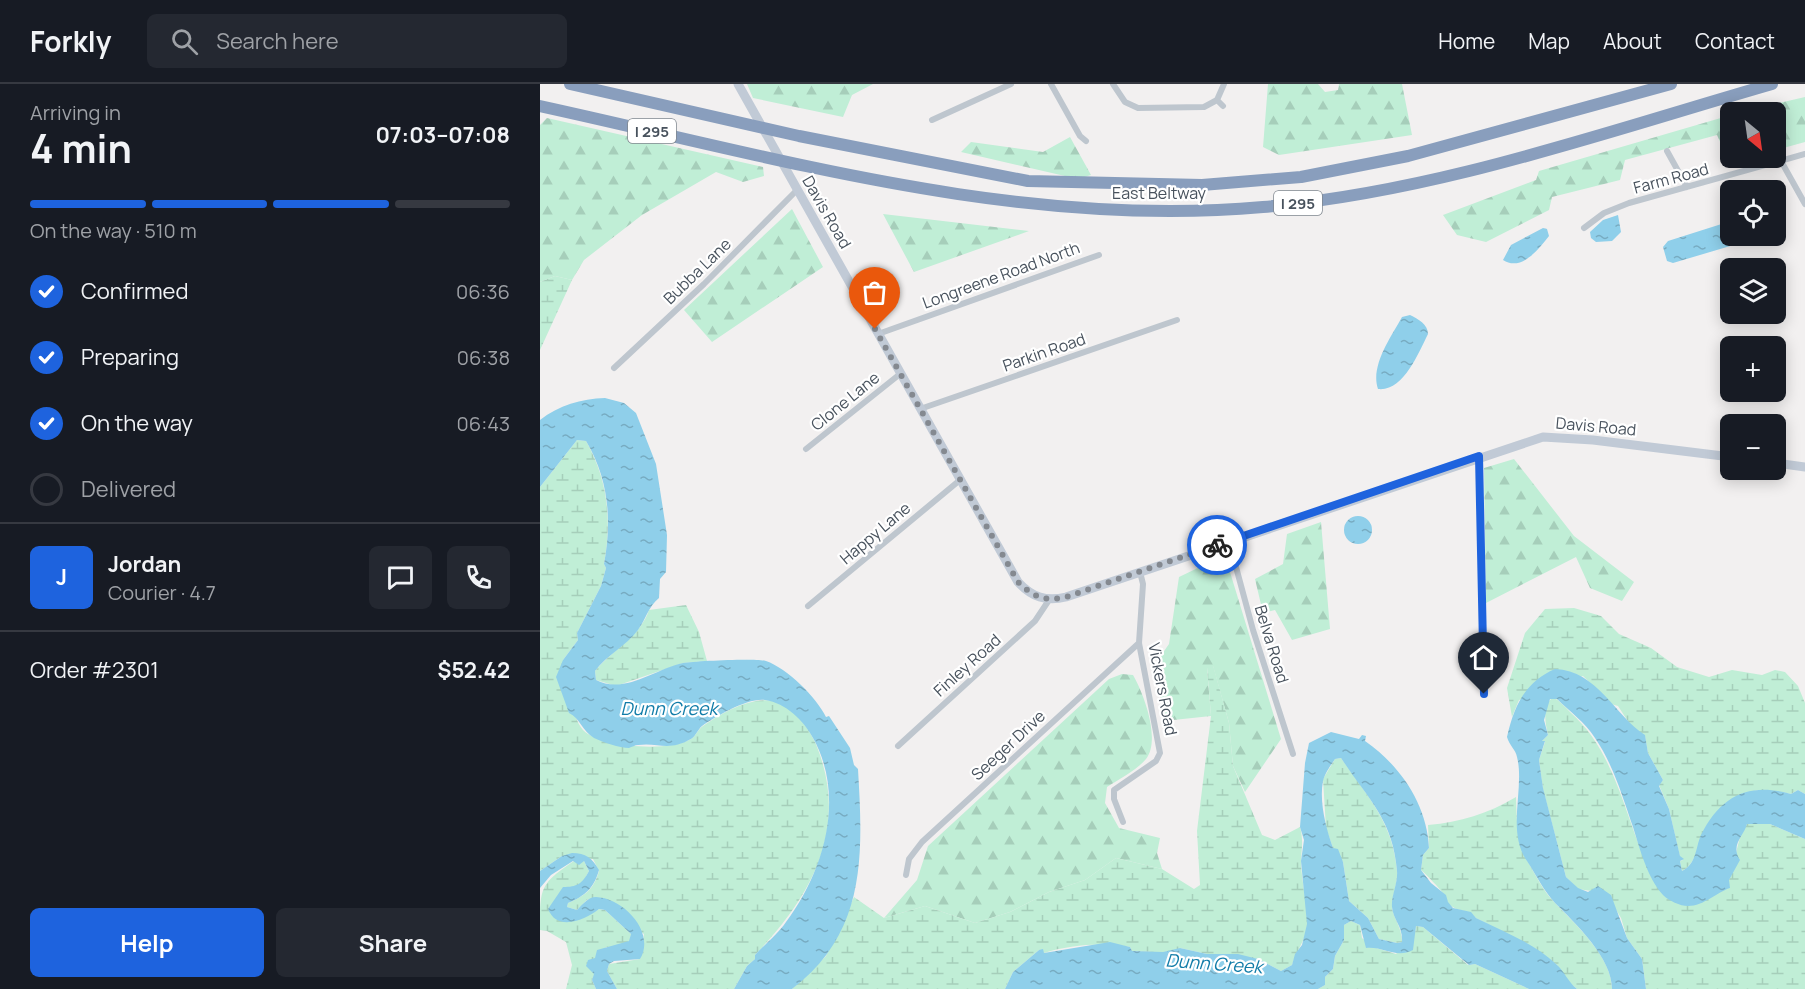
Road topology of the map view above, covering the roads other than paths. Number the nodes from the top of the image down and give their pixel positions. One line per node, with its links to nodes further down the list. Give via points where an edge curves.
1 (570, 84): 7 (highway, East Beltway / I 295, via 799,136 1028,181 1202,185 1301,177 1408,156)
2 (738, 84): 20 (street, Davis Road)
3 (1011, 84): 12 (street)
4 (1051, 84): 13 (street)
5 (1113, 84): 9 (street, via 1125,102 1138,108 1204,107)
6 (1224, 84): 9 (street)
7 (1671, 84)
8 (1772, 84): 10 (highway, East Beltway / I 295, via 1425,181 1261,208 1158,211 1056,207 951,195)
9 (1216, 100): 11 (street)
10 (540, 106)
11 (1223, 106)
12 (932, 120)
13 (1086, 141)
14 (1667, 151): 19 (street)
15 (1805, 154): 16 (street, Farm Road)
16 (1786, 159)
17 (1756, 168): 19 (street, Farm Road)
18 (1784, 168): 21 (street)
19 (1687, 188): 22 (street, Farm Road, via 1604,213)
20 (797, 190): 25 (street, Davis Road); 26 (street, Bubba Lane)
21 (1805, 204)
22 (1584, 228)
23 (1099, 255): 25 (street, Longreene Road North)
24 (1177, 320): 28 (street, Parkin Road)
25 (878, 334): 27 (street, Davis Road)
26 (614, 368)
27 (900, 374): 28 (street, Davis Road); 29 (street, Clone Lane)
28 (920, 409): 34 (street, Davis Road)
29 (806, 449)
30 (1479, 456): 31 (street, Davis Road, via 1522,442 1554,437); 35 (street, Davis Road); 40 (street)
31 (1720, 456)
32 (1786, 464): 33 (street)
33 (1805, 467)
34 (960, 480): 37 (street, Davis Road, via 1018,582 1030,594); 38 (street, Happy Lane)
35 (1229, 542): 36 (street, Davis Road); 42 (street, Belva Road)
36 (1140, 572): 37 (street, Davis Road); 39 (street, Vickers Road, via 1143,584)
37 (1049, 600): 41 (street, Finley Road, via 1035,621)
38 (808, 606)
39 (1139, 643): 43 (street, Vickers Road, via 1160,753 1156,761 1114,790); 44 (street, Seeger Drive, via 922,842 909,859)
40 (1484, 694)
41 (898, 746)
42 (1293, 754)
43 (1123, 822)
44 (906, 875)

